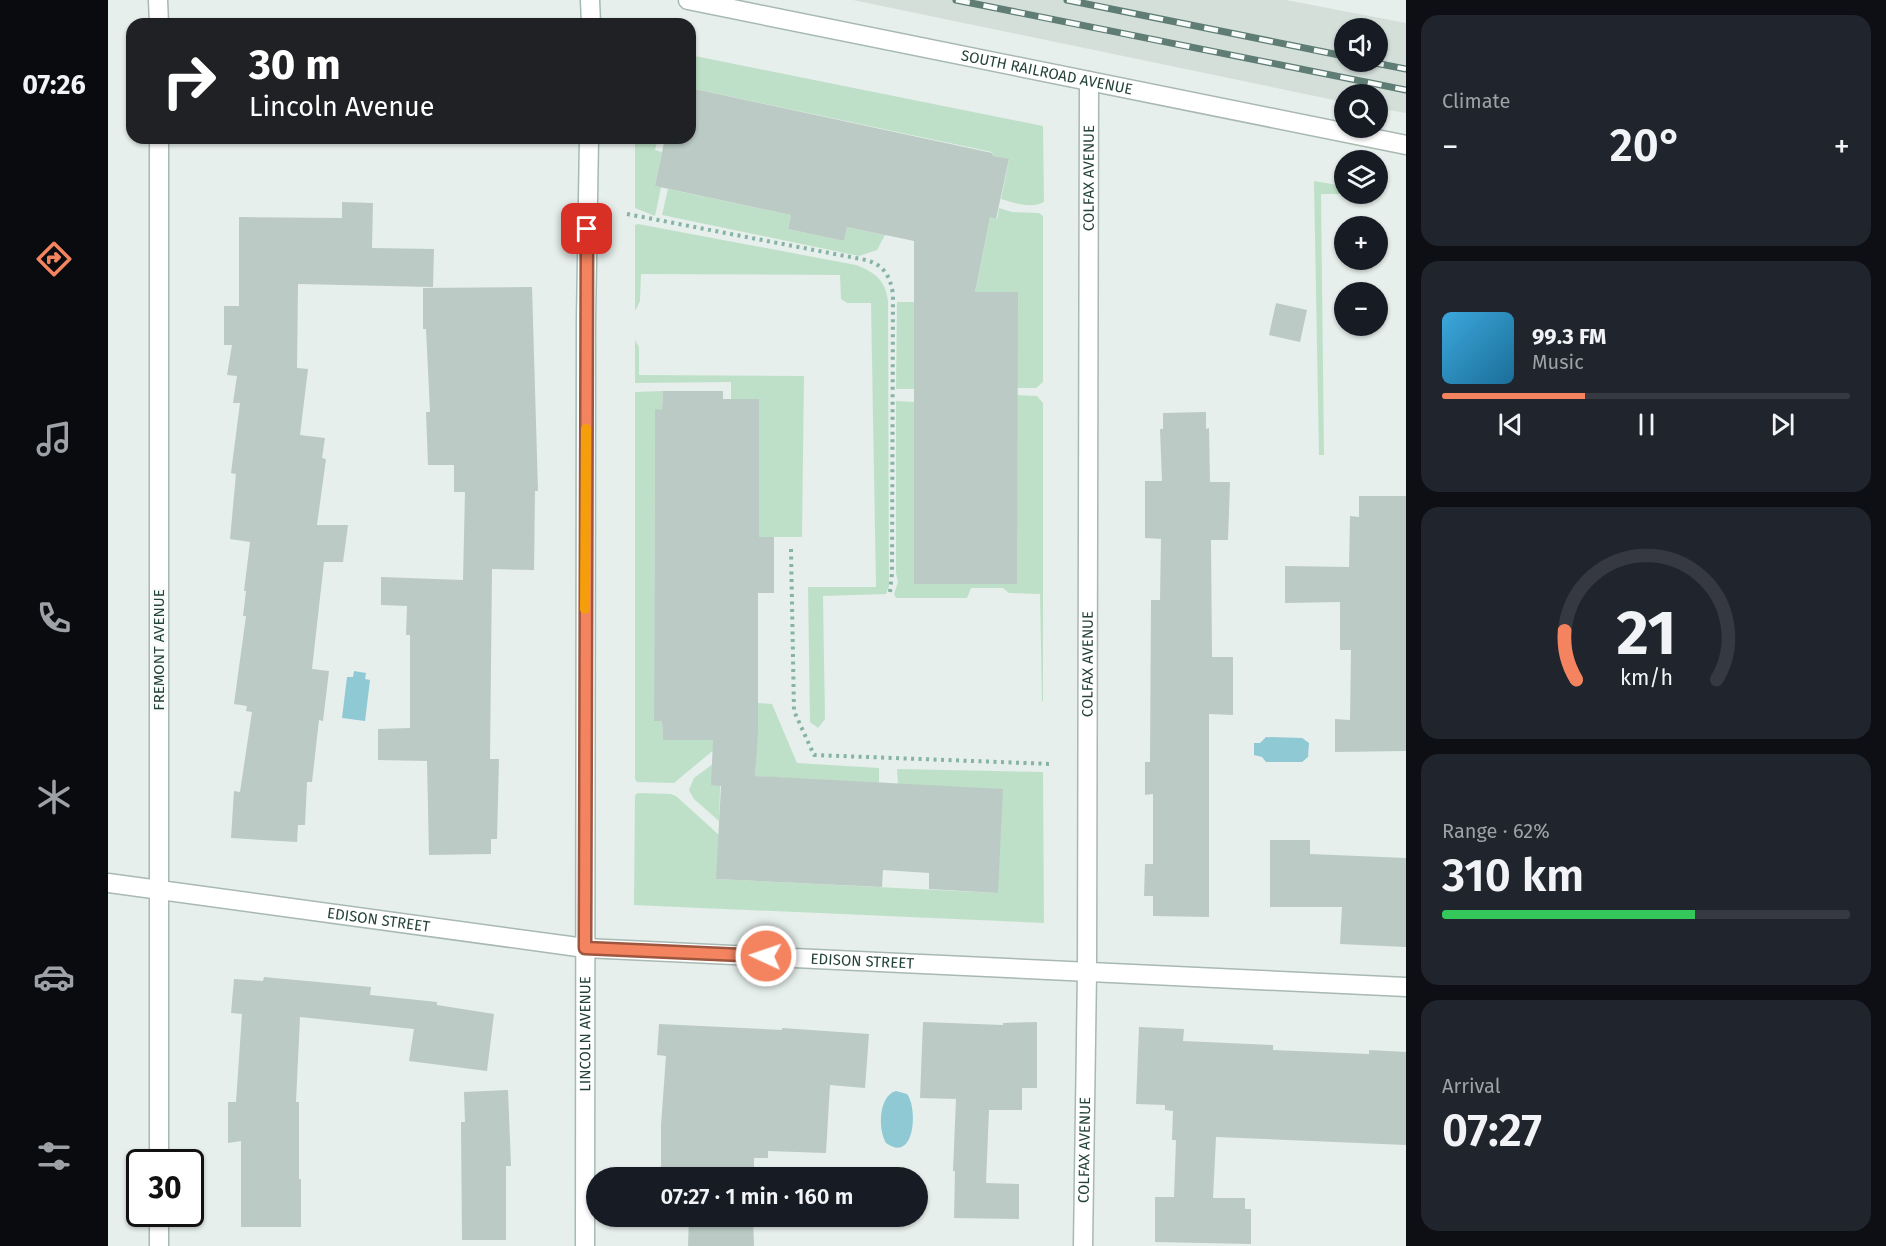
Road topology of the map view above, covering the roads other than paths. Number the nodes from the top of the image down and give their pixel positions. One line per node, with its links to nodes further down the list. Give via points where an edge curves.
1 (158, 0): 4 (street)
2 (590, 0): 5 (street)
3 (688, 0): 6 (street, SOUTH RAILROAD AVENUE)
4 (159, 18)
5 (591, 18)
6 (1089, 81): 9 (street, SOUTH RAILROAD AVENUE); 13 (street, COLFAX AVENUE)
7 (159, 144): 11 (street, FREMONT AVENUE)
8 (589, 144): 12 (street, LINCOLN AVENUE)
9 (1406, 145)
10 (108, 884): 11 (street, EDISON STREET)
11 (158, 890): 12 (street, EDISON STREET); 15 (street, FREMONT AVENUE)
12 (585, 948): 13 (street, EDISON STREET); 18 (street, LINCOLN AVENUE)
13 (1087, 971): 14 (street, EDISON STREET); 19 (street, COLFAX AVENUE)
14 (1406, 987)
15 (159, 1149)
16 (159, 1227): 17 (street)
17 (159, 1246)
18 (585, 1246)
19 (1083, 1246)

